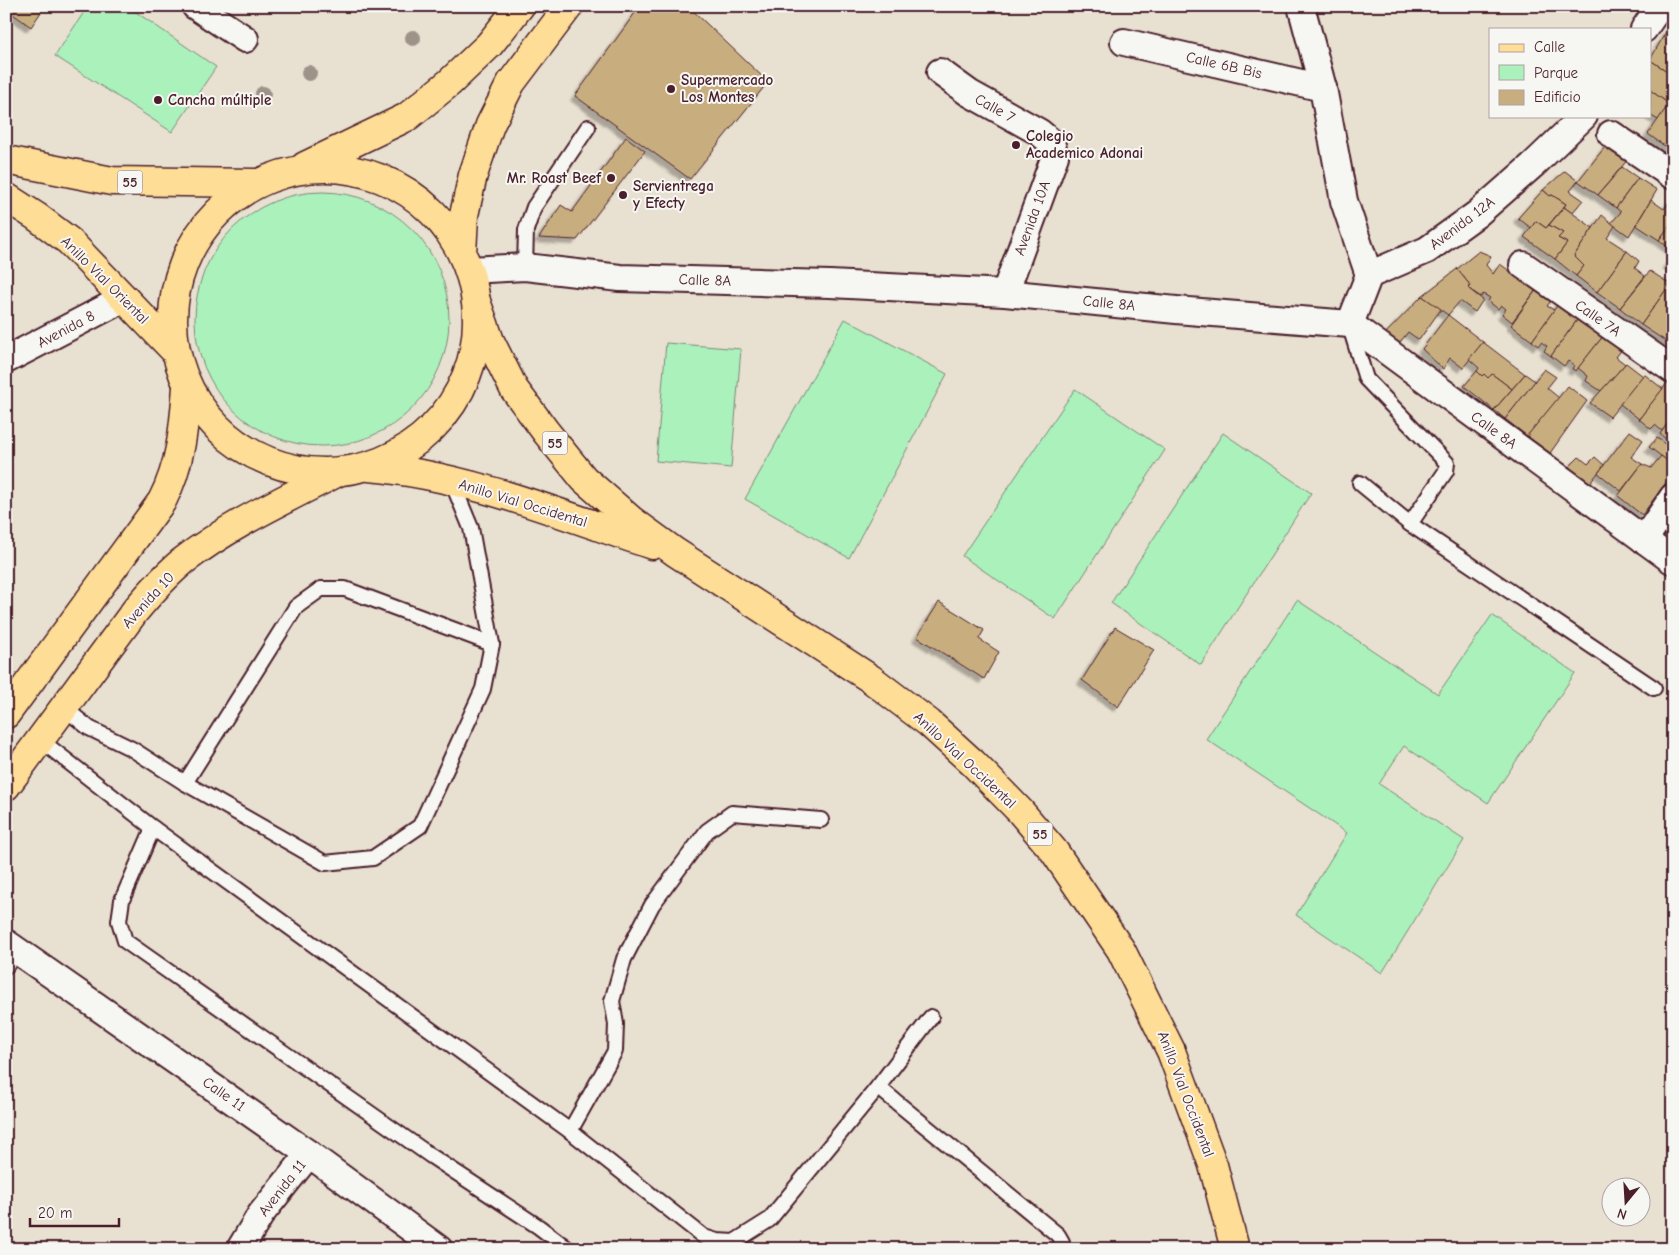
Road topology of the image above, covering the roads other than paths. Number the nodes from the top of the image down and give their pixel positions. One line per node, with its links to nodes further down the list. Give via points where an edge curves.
1 (195, 6): 7 (street)
2 (520, 6): 16 (main road, 55, via 489,45 407,116)
3 (569, 6): 20 (main road, 55, via 511,83 490,125 464,215)
4 (1301, 6): 10 (street)
5 (1660, 6): 6 (street)
6 (1645, 28)
7 (245, 39)
8 (1124, 42): 10 (street, Calle 6B Bis)
9 (940, 72): 14 (street, Calle 7)
10 (1323, 88): 23 (street, via 1344,201)
11 (1583, 118): 23 (street, Avenida 12A, via 1477,214 1428,250)
12 (588, 127): 22 (lane, via 534,207 526,230)
13 (1611, 134): 17 (street)
14 (1051, 142): 24 (street, Avenida 10A, via 1055,156)
15 (6, 160): 18 (main road, 55, via 112,181)
16 (297, 169): 18 (main road, 55); 20 (main road, 55, via 330,167 363,172 394,184 422,202 445,226)
17 (1673, 176)
18 (255, 183): 28 (main road, 55, via 215,213 186,254 175,285 171,318)
19 (6, 197): 25 (main road, Anillo Vial Oriental / 55, via 70,241)
20 (466, 262): 22 (street, Calle 8A); 26 (main road, 55)
21 (1523, 265): 30 (street, Calle 7A)
22 (525, 267): 24 (street, Calle 8A, via 620,278)
23 (1369, 275): 27 (street)
24 (1005, 293): 27 (street, Calle 8A)
25 (125, 298): 28 (main road, Anillo Vial Oriental / 55); 29 (street, Avenida 8)
26 (476, 301): 32 (main road, 55, via 477,332 473,354 461,390 444,416 422,438 396,455); 39 (main road, Anillo Vial Occidental / 55, via 490,341 514,389 546,432 584,479 631,520)
27 (1350, 324): 37 (lane, via 1366,379 1446,463 1446,471); 38 (street, Calle 8A)
28 (175, 352): 31 (main road, 55)
29 (6, 360)
30 (1673, 370)
31 (187, 387): 33 (main road, 55, via 207,417 234,443 267,461 302,471); 44 (main road, via 179,457 162,501)
32 (367, 466): 33 (main road, 55); 34 (main road, Anillo Vial Occidental / 55, via 398,469)
33 (340, 472): 43 (main road, Avenida 10, via 218,536 183,562 135,611)
34 (452, 482): 39 (main road, Anillo Vial Occidental / 55, via 512,498); 41 (lane, via 471,528)
35 (1360, 483): 37 (lane)
36 (1673, 497): 38 (street)
37 (1410, 524): 42 (lane)
38 (1644, 540): 40 (street, Calle 8A)
39 (675, 552): 59 (main road, Anillo Vial Occidental / 55, via 871,679 929,723 973,763 1054,851 1121,950 1171,1050 1213,1165)
40 (1673, 561)
41 (492, 644): 46 (lane, via 345,589 321,589 296,607); 46 (lane, via 483,689 420,826 373,858 325,862)
42 (1654, 688)
43 (64, 707): 45 (main road, Avenida 10); 46 (lane, via 89,728)
44 (6, 714)
45 (39, 739): 47 (main road, Avenida 10); 49 (lane)
46 (185, 783)
47 (6, 786)
48 (821, 820): 53 (lane, via 732,813 707,831 652,905 624,959 612,1001 616,1024 615,1050)
49 (153, 828): 53 (lane); 57 (lane, via 122,900 120,921 125,941)
50 (10, 953): 54 (street, Calle 11)
51 (931, 1016): 52 (lane)
52 (878, 1087): 53 (lane, via 769,1220 734,1242 704,1237); 58 (lane, via 1058,1235)
53 (570, 1131)
54 (309, 1154): 55 (street, Avenida 11, via 261,1214); 56 (street, Calle 11)
55 (240, 1249)
56 (439, 1249)
57 (568, 1249)
58 (1061, 1249)
59 (1235, 1249)

